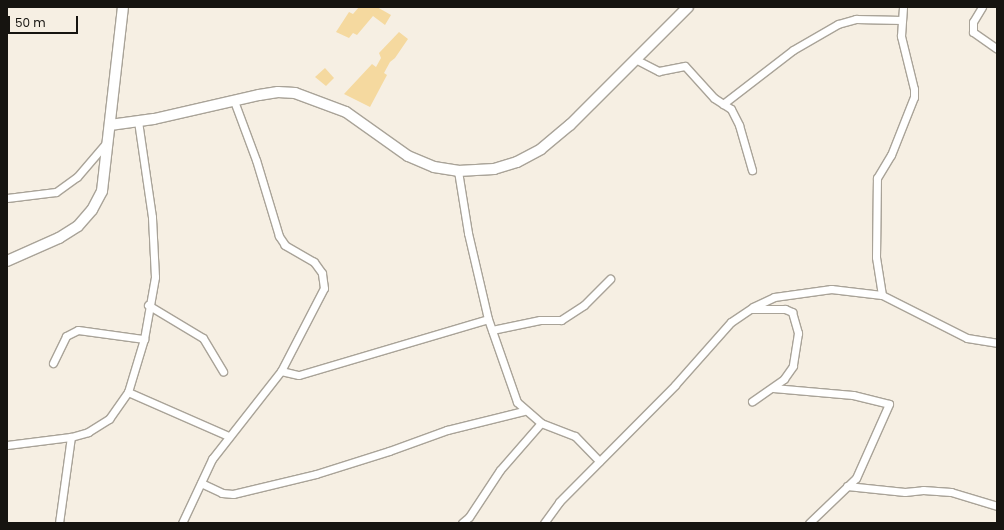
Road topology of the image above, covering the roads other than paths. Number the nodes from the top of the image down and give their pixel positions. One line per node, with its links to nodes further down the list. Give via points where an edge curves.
1 (123, 7): 11 (main road)
2 (688, 7): 7 (main road)
3 (903, 7): 5 (street)
4 (982, 7): 6 (street, via 973,22 974,32)
5 (902, 20): 9 (street, via 856,19 838,24 793,50); 18 (street, via 904,52 914,89 891,155 877,178 876,257)
6 (997, 49)
7 (635, 59): 9 (street, via 659,72 685,66); 14 (main road, via 570,125 541,149 517,162 494,169)
8 (234, 101): 10 (main road); 14 (main road, via 278,92 295,93 346,112 408,156 434,166); 27 (street, via 256,160 279,236 285,245 314,262 322,273 324,282 320,296)
9 (723, 104): 13 (street, via 735,115)
10 (138, 121): 11 (main road); 19 (street, via 153,246 154,277)
11 (110, 125): 12 (main road)
12 (108, 141): 15 (street, via 78,177 56,192); 16 (main road, via 102,191 92,210 78,226 59,238)
13 (752, 170)
14 (458, 171): 21 (street, via 468,233)
15 (7, 198)
16 (7, 261)
17 (610, 279): 22 (street, via 584,305 562,320 540,320)
18 (882, 295): 20 (street, via 831,289 774,297); 24 (street, via 967,338)
19 (148, 305): 23 (street); 26 (street, via 202,338)
20 (749, 310): 28 (street, via 785,309 792,312 796,318 798,333 793,366); 36 (street, via 731,322 675,385)
21 (488, 319): 22 (street); 27 (street, via 299,375)
22 (492, 330): 31 (street, via 517,402)
23 (144, 339): 25 (street, via 78,330 66,336); 29 (street)
24 (997, 342)
25 (53, 363)
26 (223, 371)
27 (281, 371): 33 (street)
28 (773, 388): 30 (street); 38 (street, via 853,395 889,404 856,478)
29 (128, 392): 33 (street); 34 (street, via 109,419 88,432)
30 (752, 401)
31 (524, 411): 32 (street); 37 (street, via 447,430 316,474 233,494 222,493)
32 (541, 423): 36 (street, via 575,436); 42 (street, via 500,470 469,517)
33 (228, 436): 37 (street, via 212,459)
34 (71, 437): 35 (street); 40 (street)
35 (7, 444)
36 (599, 461): 43 (street, via 558,502)
37 (201, 483): 41 (street)
38 (847, 486): 39 (street, via 905,492 951,492); 44 (street)
39 (997, 506)
40 (59, 523)
41 (182, 523)
42 (462, 523)
43 (544, 523)
44 (809, 523)

